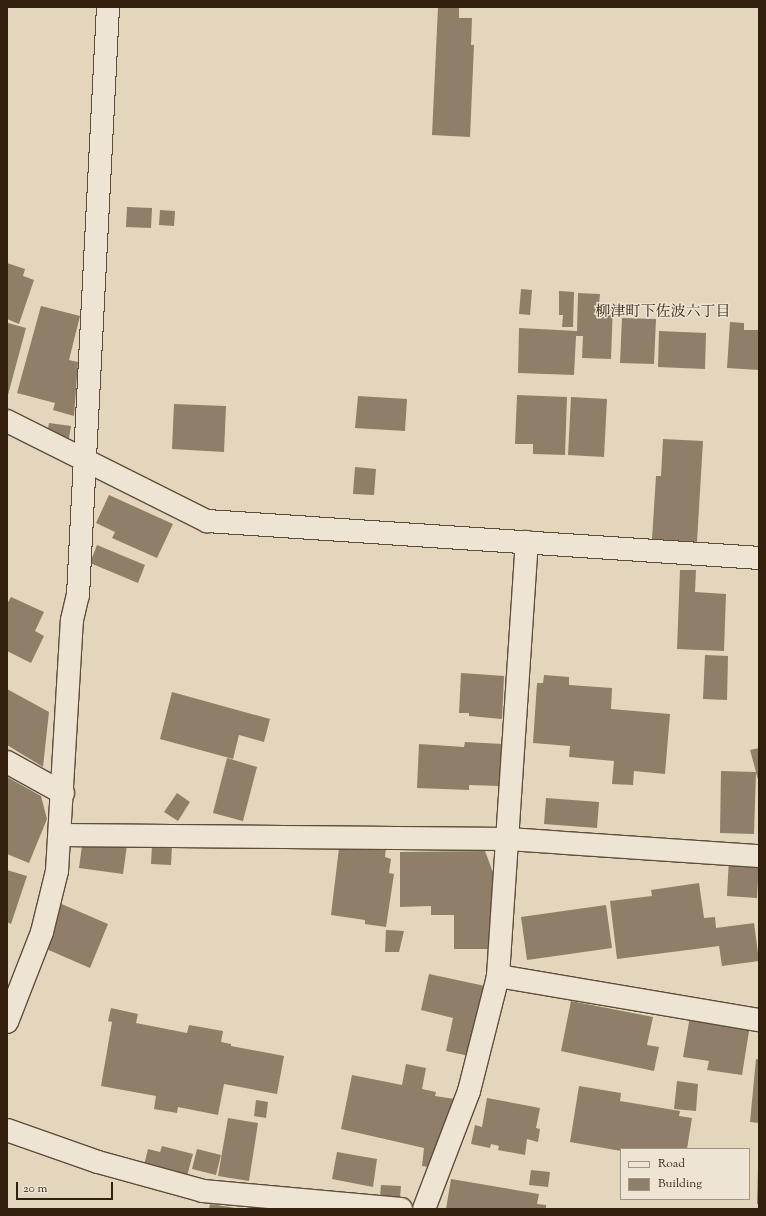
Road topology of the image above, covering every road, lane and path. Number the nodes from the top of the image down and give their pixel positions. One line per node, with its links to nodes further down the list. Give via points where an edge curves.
1 (108, 7): 3 (street)
2 (7, 421): 3 (street)
3 (86, 458): 4 (street, via 207,521); 7 (street, via 78,595 72,620)
4 (527, 542): 5 (street); 9 (street)
5 (759, 558)
6 (7, 762): 7 (street)
7 (63, 793): 8 (street)
8 (60, 835): 9 (street); 13 (street, via 57,871 42,932)
9 (508, 839): 10 (street); 11 (street)
10 (759, 856)
11 (498, 976): 12 (street); 16 (street, via 469,1091)
12 (759, 1020)
13 (7, 1022)
14 (7, 1130): 15 (street, via 98,1162 203,1191)
15 (400, 1209)
16 (424, 1209)

